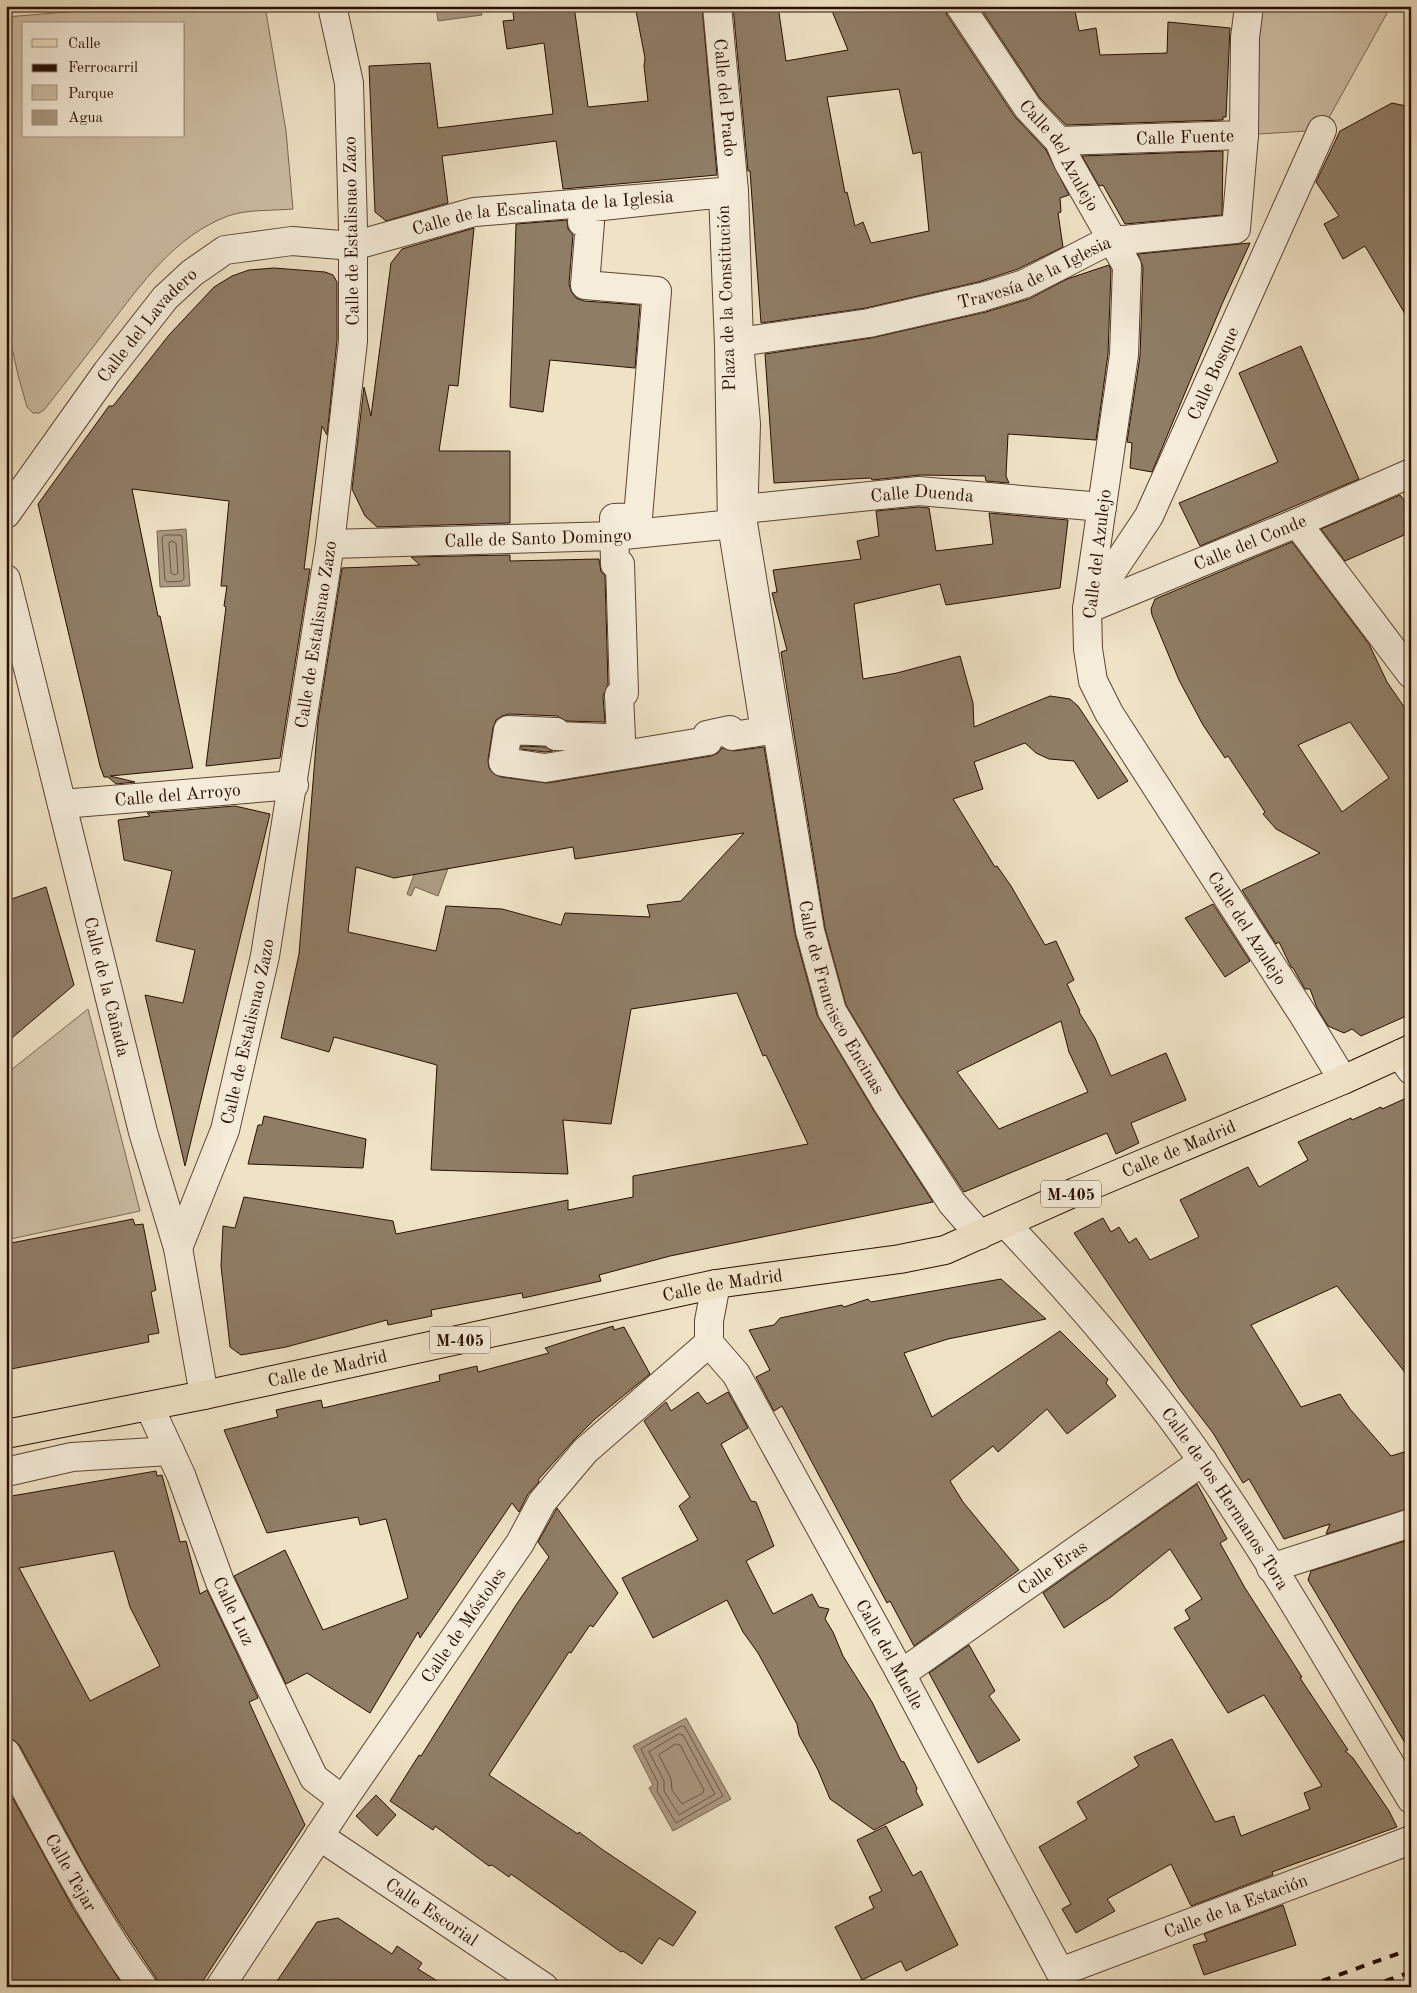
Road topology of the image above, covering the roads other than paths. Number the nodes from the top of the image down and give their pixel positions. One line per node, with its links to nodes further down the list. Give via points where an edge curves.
1 (332, 6): 10 (street, Calle de Estalisnao Zazo, via 349,83)
2 (717, 6): 8 (street, Calle del Prado)
3 (960, 6): 7 (street, Calle del Azulejo, via 1028,108)
4 (1249, 6): 6 (street, Calle Fuente, via 1244,38)
5 (1322, 130): 20 (street, Calle Bosque, via 1149,516)
6 (1244, 135): 7 (street, Calle Fuente); 9 (street, Travesía de la Iglesia, via 1236,229)
7 (1059, 141): 9 (street, Calle del Azulejo)
8 (734, 191): 10 (street, Calle de la Escalinata de la Iglesia, via 474,212); 11 (street, Plaza de la Constitución)
9 (1113, 241): 11 (street, Travesía de la Iglesia, via 1024,284 982,297 869,323); 13 (street, Calle del Azulejo, via 1127,266 1124,356)
10 (353, 246): 14 (street, Calle del Lavadero, via 292,241 225,250 192,273 165,298 112,365); 18 (street, Calle de Estalisnao Zazo, via 353,341)
11 (739, 342): 15 (street, Plaza de la Constitución, via 746,424)
12 (1411, 473): 16 (street, Calle del Conde)
13 (1102, 507): 15 (street, Calle Duenda, via 919,491); 20 (street, Calle del Azulejo)
14 (6, 514)
15 (743, 516): 17 (street, Calle de Santo Domingo); 22 (street, Plaza de la Constitución)
16 (1297, 523): 20 (street, Calle del Conde); 21 (street)
17 (614, 536): 17 (street, Plaza de la Constitución, via 615,564 620,564 624,693 619,695 621,738 556,736 556,732 508,730 503,762 545,768 708,741 707,735 730,730 732,736 765,731 732,525 722,193 584,208 582,222 590,222 585,285 657,291 638,517 614,518); 18 (street, Calle de Santo Domingo)
18 (330, 544): 23 (street, Calle de Estalisnao Zazo)
19 (6, 579): 24 (street, Calle de la Cañada)
20 (1087, 609): 26 (street, Calle del Azulejo, via 1093,681 1109,713)
21 (1411, 674)
22 (776, 728): 28 (street, Calle de Francisco Encinas, via 810,932 832,1011 952,1203)
23 (294, 785): 24 (street, Calle del Arroyo); 29 (street, Calle de Estalisnao Zazo, via 266,956 225,1130)
24 (62, 804): 29 (street, Calle de la Cañada, via 143,1132)
25 (1407, 1058): 26 (main road, Calle de Madrid / M-405)
26 (1343, 1080): 27 (main road, Calle de Madrid / M-405)
27 (1006, 1224): 28 (main road, Calle de Madrid / M-405); 36 (street, Calle de los Hermanos Tora, via 1134,1370)
28 (980, 1235): 30 (main road, Calle de Madrid / M-405, via 944,1250 900,1259)
29 (178, 1248): 32 (street, Calle de la Cañada)
30 (716, 1284): 31 (street, via 709,1321); 32 (main road, Calle de Madrid / M-405)
31 (709, 1344): 40 (street, Calle del Muelle, via 736,1374); 43 (street, Calle de Móstoles, via 586,1451 542,1502 520,1543)
32 (204, 1395): 33 (main road, Calle de Madrid / M-405)
33 (149, 1406): 34 (main road, Calle de Madrid / M-405); 35 (street, Calle Luz)
34 (6, 1434)
35 (170, 1451): 37 (street, via 72,1458); 43 (street, Calle Luz, via 220,1582 314,1778)
36 (1203, 1461): 39 (street, Calle de los Hermanos Tora); 40 (street, Calle Eras)
37 (6, 1472)
38 (1411, 1523): 39 (street)
39 (1271, 1568): 42 (street, Calle de los Hermanos Tora)
40 (901, 1674): 46 (street, Calle del Muelle)
41 (6, 1753): 47 (street, Calle Tejar, via 64,1860)
42 (1411, 1799)
43 (343, 1800): 44 (street, Calle de Móstoles)
44 (319, 1836): 48 (street, Calle de Móstoles); 49 (street, Calle Escorial)
45 (1411, 1840): 46 (street, Calle de la Estación)
46 (1060, 1972)
47 (143, 1987)
48 (220, 1987)
49 (544, 1987)

